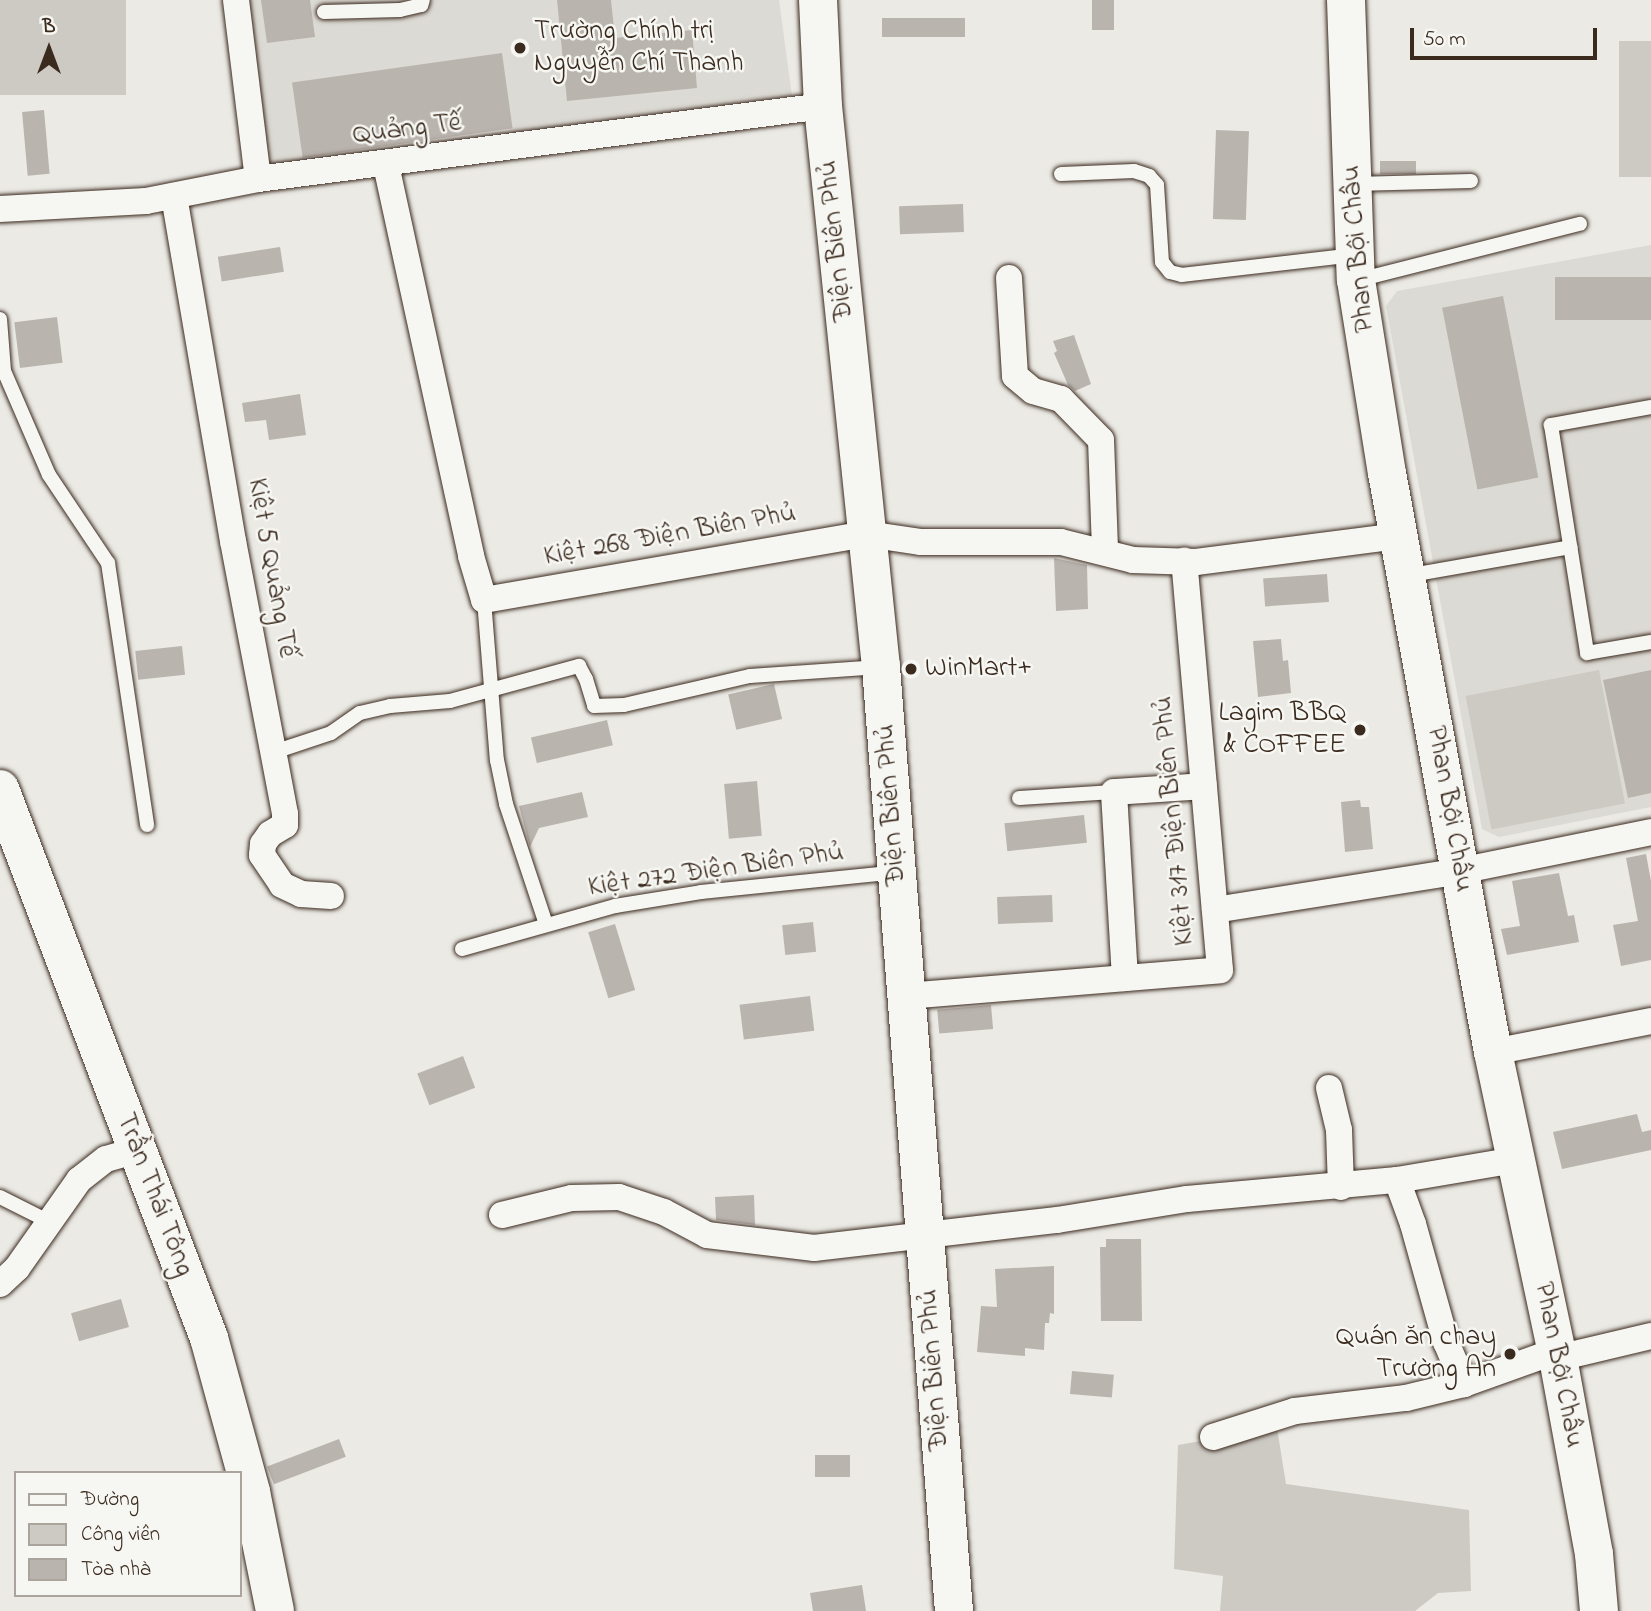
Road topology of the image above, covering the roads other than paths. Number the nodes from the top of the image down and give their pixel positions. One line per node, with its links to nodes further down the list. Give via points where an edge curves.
1 (236, 0): 9 (street)
2 (423, 0): 5 (lane, via 421,5 400,10)
3 (818, 0): 6 (street, Điện Biên Phủ)
4 (1346, 0): 11 (street, Phan Bội Châu)
5 (324, 12)
6 (823, 106): 7 (street, Quảng Tế); 19 (street, Điện Biên Phủ)
7 (386, 165): 9 (street, Quảng Tế); 25 (street)
8 (1061, 174): 15 (lane, via 1134,171 1149,176 1157,185 1162,262 1170,272)
9 (258, 179): 12 (street, Quảng Tế)
10 (1471, 181): 11 (lane)
11 (1353, 184): 15 (street, Phan Bội Châu)
12 (174, 196): 13 (street, Quảng Tế); 29 (street, Kiệt 5 Quảng Tế)
13 (0, 209)
14 (1580, 224): 15 (lane)
15 (1356, 267): 20 (street, Phan Bội Châu)
16 (1009, 278): 22 (street, via 1015,376 1034,391 1061,399 1101,439)
17 (0, 319): 34 (lane, via 4,371 49,475 108,563)
18 (1651, 407): 21 (lane, via 1551,425)
19 (867, 534): 22 (street, Kiệt 268 Điện Biên Phủ, via 921,542 1061,542); 25 (street, Kiệt 268 Điện Biên Phủ); 27 (street, Điện Biên Phủ)
20 (1399, 536): 23 (street, Kiệt 268 Điện Biên Phủ); 24 (street, Phan Bội Châu)
21 (1570, 547): 24 (lane); 26 (lane, via 1587,653)
22 (1105, 551): 23 (street, Kiệt 268 Điện Biên Phủ, via 1133,560)
23 (1184, 561): 30 (street, Kiệt 317 Điện Biên Phủ)
24 (1406, 576): 36 (street, Phan Bội Châu)
25 (484, 600): 28 (lane)
26 (1651, 642)
27 (881, 667): 28 (lane, via 750,676 624,705 594,706 579,666); 37 (street, Điện Biên Phủ)
28 (494, 689): 29 (lane, via 450,701 359,713 331,733); 40 (lane, via 497,760 506,804)
29 (274, 752): 38 (street, Kiệt 5 Quảng Tế, via 285,825 270,834 262,855 282,885 301,894)
30 (1204, 786): 32 (street); 39 (street, Kiệt 317 Điện Biên Phủ)
31 (0, 789): 47 (street, Trần Thái Tông)
32 (1114, 792): 33 (lane); 42 (street)
33 (1019, 798)
34 (147, 825)
35 (1651, 832): 36 (street)
36 (1460, 871): 39 (street); 45 (street, Phan Bội Châu)
37 (897, 872): 40 (lane, Kiệt 272 Điện Biên Phủ, via 701,892 615,906); 43 (street, Điện Biên Phủ)
38 (331, 897)
39 (1215, 910): 42 (street, Kiệt 317 Điện Biên Phủ, via 1220,970)
40 (546, 924): 41 (lane, Kiệt 272 Điện Biên Phủ)
41 (462, 949)
42 (1125, 978): 43 (street, Kiệt 317 Điện Biên Phủ)
43 (906, 996): 54 (street, Điện Biên Phủ)
44 (1651, 1021): 45 (street)
45 (1493, 1052): 48 (street, Phan Bội Châu)
46 (1329, 1087): 50 (street, via 1339,1130)
47 (137, 1150): 53 (street, via 95,1166); 60 (street, Trần Thái Tông, via 209,1338 251,1492)
48 (1516, 1160): 49 (street); 57 (street, Phan Bội Châu)
49 (1396, 1180): 50 (street); 58 (street, via 1446,1342)
50 (1341, 1186): 54 (street, via 1187,1199 1057,1220)
51 (0, 1197): 53 (lane)
52 (502, 1215): 54 (street, via 572,1198 619,1197 664,1212 706,1235 772,1244 814,1248)
53 (48, 1221): 55 (street, via 17,1268)
54 (925, 1234): 61 (street, Điện Biên Phủ)
55 (0, 1284)
56 (1651, 1336): 57 (street)
57 (1557, 1354): 58 (street); 62 (street, Phan Bội Châu, via 1594,1554)
58 (1464, 1384): 59 (street, via 1406,1398 1295,1411)
59 (1213, 1437)
60 (275, 1611)
61 (954, 1611)
62 (1599, 1611)

